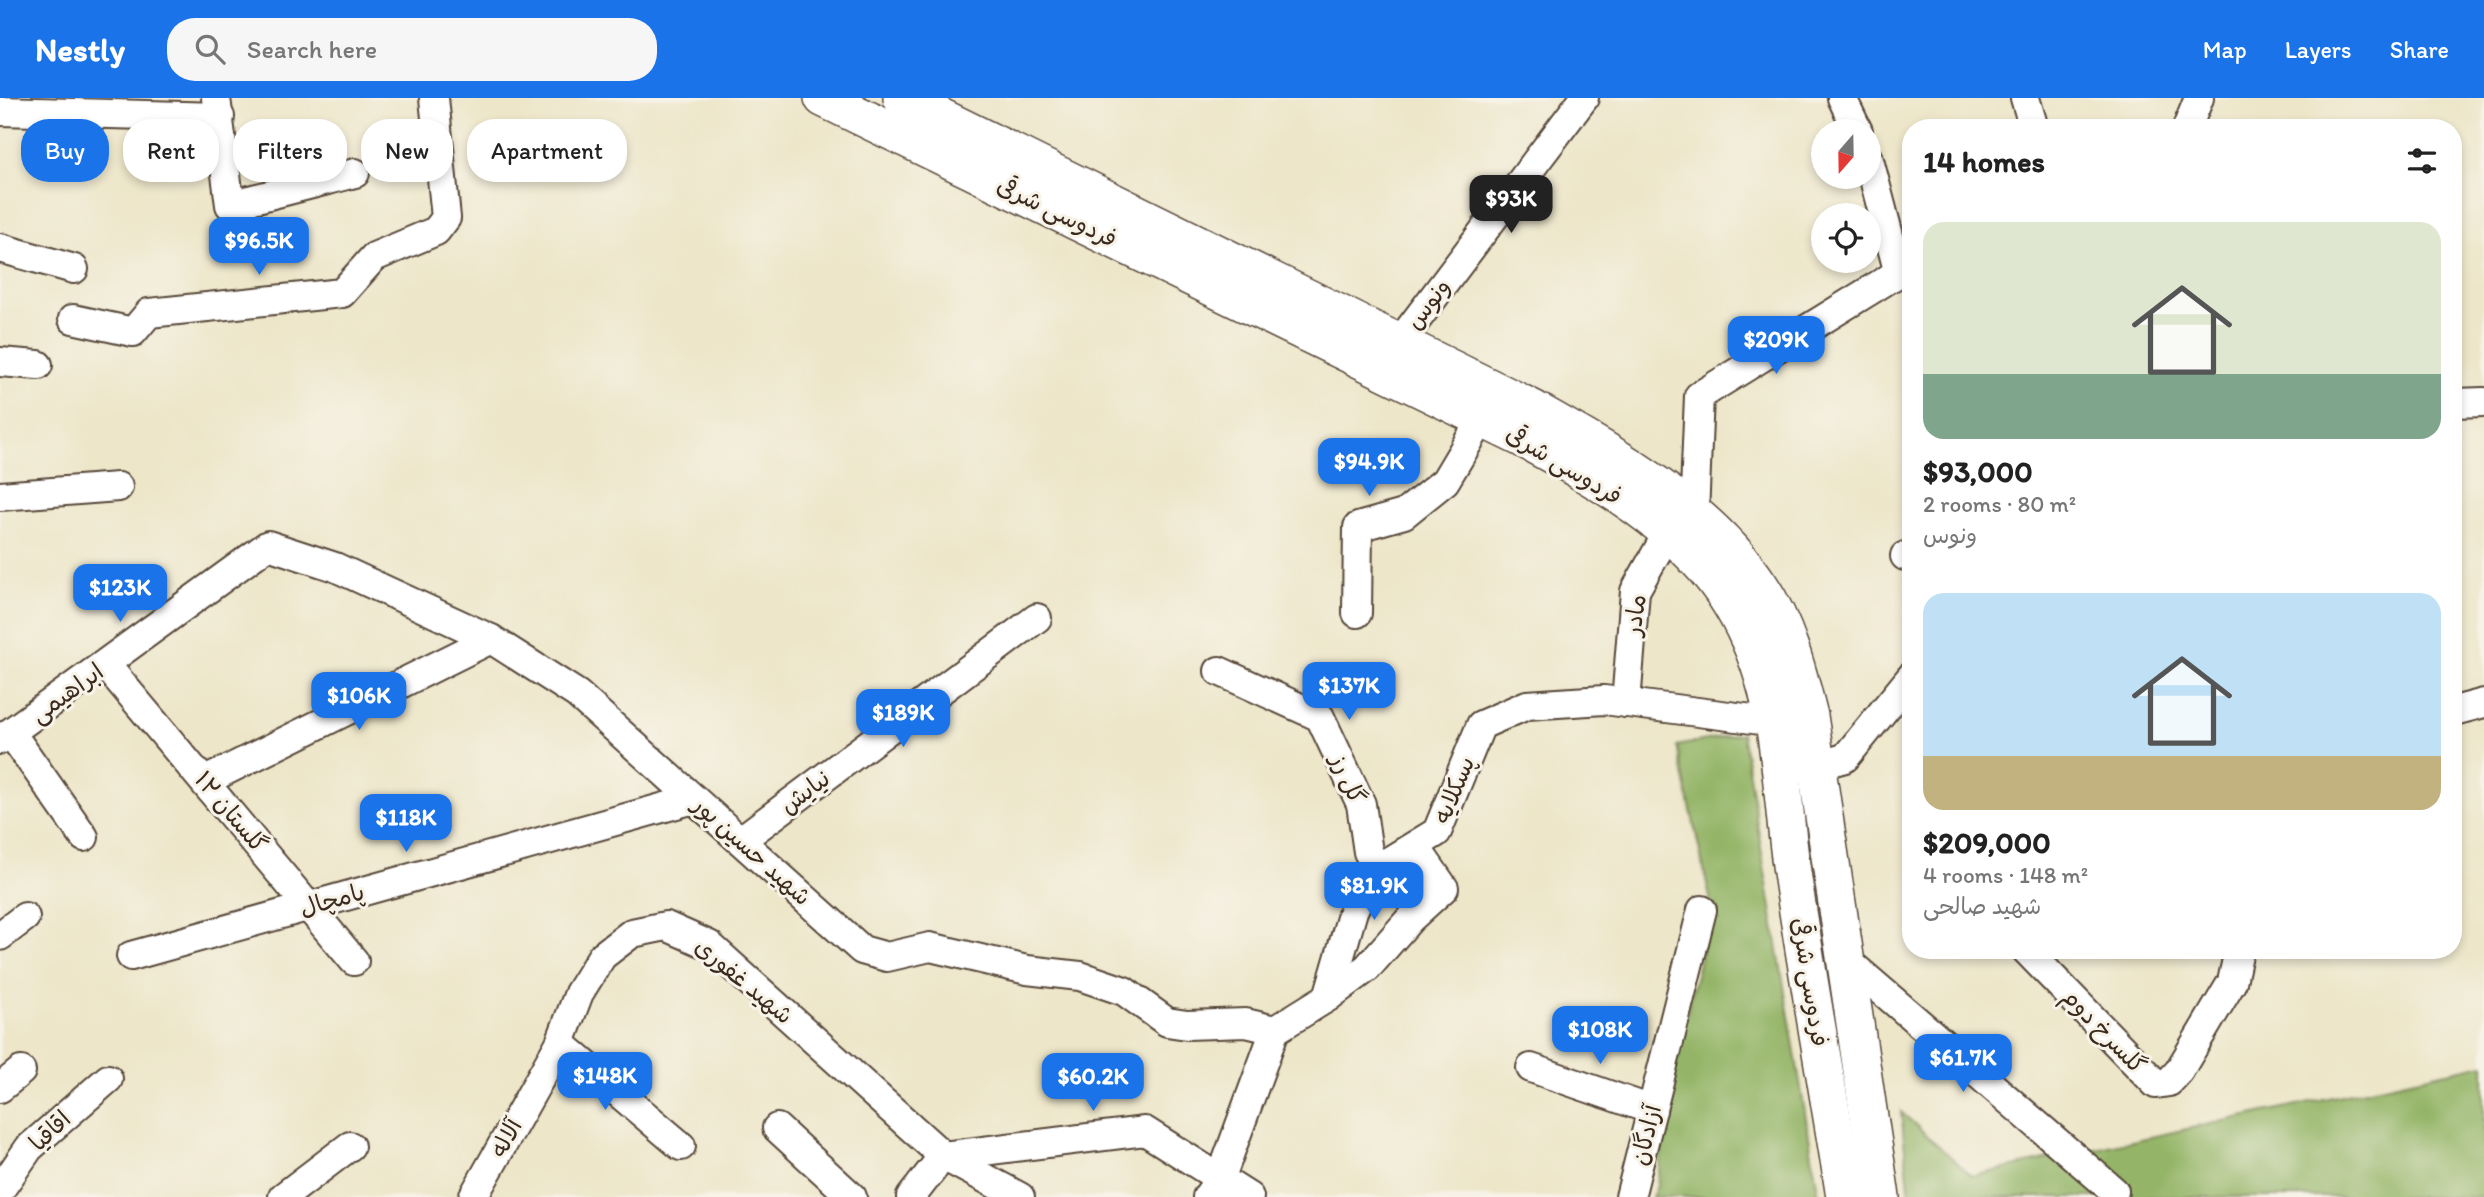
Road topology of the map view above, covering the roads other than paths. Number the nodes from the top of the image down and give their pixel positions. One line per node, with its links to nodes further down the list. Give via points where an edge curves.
1 (434, 98): 19 (street, via 446,218 436,231 374,257 342,293 149,313 133,332)
2 (823, 98): 25 (main road, فردوسی شرقی)
3 (902, 98): 20 (main road, فردوسی شرقی)
4 (1584, 98): 20 (street, ونوس)
5 (1842, 98): 10 (street)
6 (2025, 98): 11 (street)
7 (2199, 98): 12 (street)
8 (218, 107): 9 (street); 13 (street, via 230,205)
9 (0, 111)
10 (1852, 119)
11 (2031, 119)
12 (2191, 119)
13 (355, 173)
14 (1878, 189): 16 (street)
15 (0, 248): 18 (street)
16 (1902, 261)
17 (1902, 268): 28 (street, via 1699,396)
18 (74, 269)
19 (73, 319)
20 (1399, 343): 28 (main road, فردوسی شرقی, via 1616,456)
21 (0, 362): 22 (street)
22 (38, 365)
23 (2484, 401): 24 (street)
24 (2462, 402)
25 (1482, 419): 28 (main road, فردوسی شرقی); 30 (street, via 1445,481 1404,514 1358,527)
26 (118, 487): 27 (street)
27 (0, 496)
28 (1681, 524): 36 (street, مادر, via 1635,591); 39 (main road, فردوسی شرقی, via 1685,548 1731,605 1763,672); 41 (main road, فردوسی شرقی, via 1708,525 1760,586 1795,660)
29 (268, 545): 32 (street, شهید حسین پور, via 335,567); 33 (street, ابراهیمی)
30 (1357, 613)
31 (1037, 618): 45 (street, نیایش)
32 (491, 639): 42 (street); 43 (street, شهید حسین پور, via 577,694)
33 (106, 665): 40 (street, ابراهیمی); 42 (street, گلستان ۱۲)
34 (1219, 671): 47 (street, گل رز, via 1320,717 1362,804 1368,852)
35 (1902, 688): 41 (street, via 1845,758)
36 (1626, 703): 39 (street, پسکلایه); 46 (street, پسکلایه, via 1527,705 1481,725 1437,832)
37 (2484, 703): 38 (street)
38 (2462, 709)
39 (1776, 722): 77 (main road, فردوسی شرقی, via 1792,870)
40 (5, 736): 44 (street)
41 (1816, 766): 53 (main road, فردوسی شرقی)
42 (205, 781): 48 (street, گلستان ۱۲)
43 (694, 799): 45 (street, شهید حسین پور); 48 (street, پامچال)
44 (85, 837)
45 (741, 840): 58 (street, شهید حسین پور, via 862,950 887,957 930,947 1027,970 1080,976 1124,991 1167,1022 1246,1023)
46 (1415, 846): 47 (street, پسکلایه); 57 (street, via 1444,888 1409,919 1367,968)
47 (1378, 868): 57 (street, پسکلایه, via 1353,911)
48 (309, 906): 52 (street, پامچال); 56 (street, گلستان ۱۲)
49 (1702, 910): 62 (street, آزادگان)
50 (25, 917): 51 (street)
51 (0, 936)
52 (131, 956)
53 (1845, 959): 69 (street); 78 (main road, فردوسی شرقی)
54 (2035, 959): 55 (street, گلسرخ دوم, via 2156,1084 2169,1082 2179,1071 2232,982)
55 (2237, 959)
56 (354, 961)
57 (1328, 997): 58 (street)
58 (1275, 1030): 67 (street)
59 (560, 1043): 65 (street); 66 (street, شهید غفوری, via 579,993 602,956 632,933 666,926 709,945); 70 (street, آلاله)
60 (1531, 1068): 62 (street)
61 (108, 1079): 68 (street, اقاقیا, via 29,1148)
62 (1652, 1110): 76 (street, آزادگان)
63 (777, 1128): 72 (street)
64 (350, 1146): 71 (street)
65 (681, 1146)
66 (943, 1156): 67 (street, via 1145,1131); 73 (street); 74 (street, شهید غفوری)
67 (1214, 1187): 75 (street)
68 (0, 1189)
69 (2114, 1191)
70 (486, 1192)
71 (283, 1197)
72 (852, 1197)
73 (911, 1197)
74 (1020, 1197)
75 (1249, 1197)
76 (1630, 1197)
77 (1845, 1197)
78 (1881, 1197)

